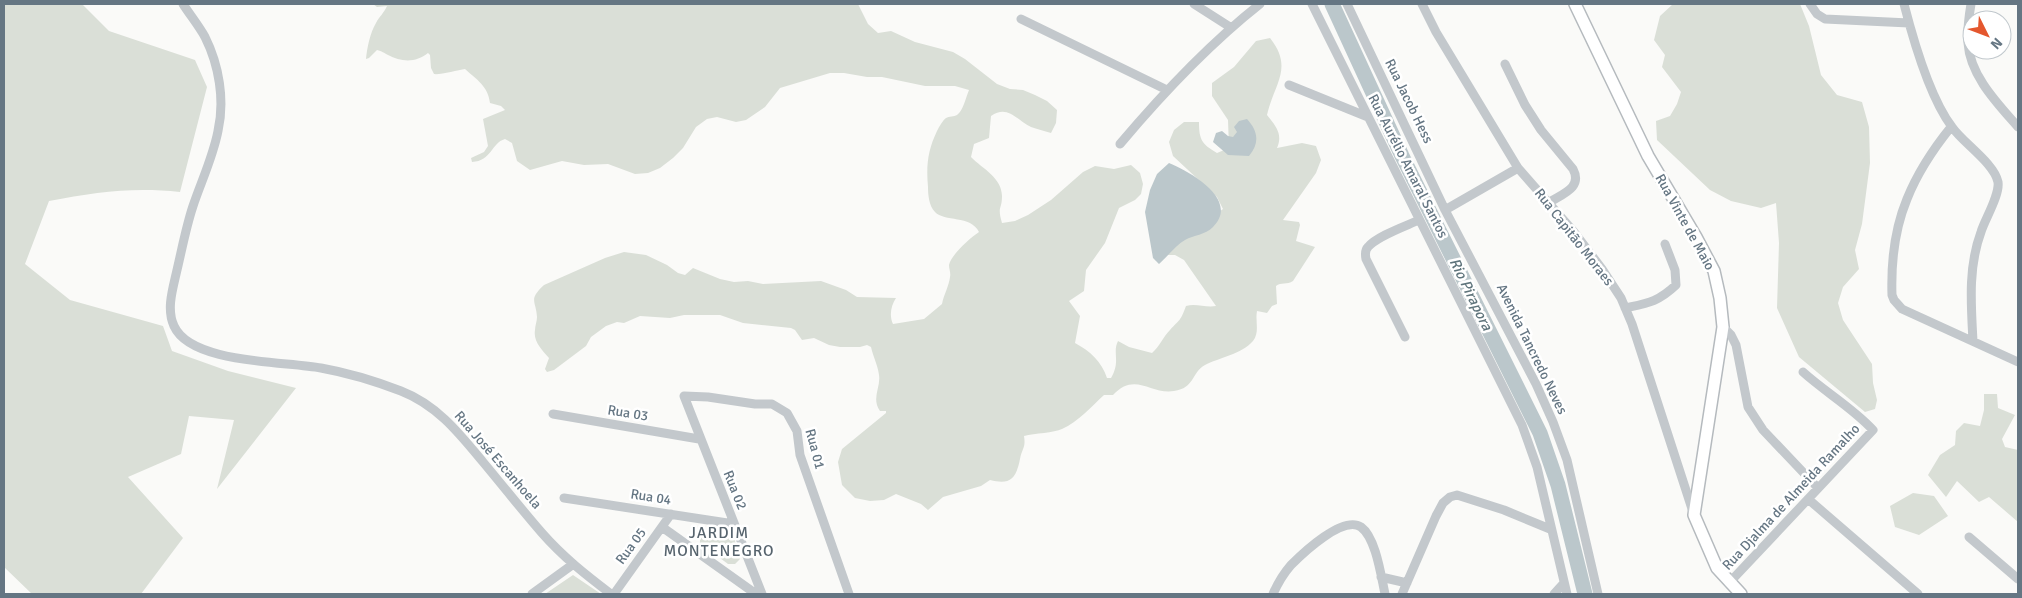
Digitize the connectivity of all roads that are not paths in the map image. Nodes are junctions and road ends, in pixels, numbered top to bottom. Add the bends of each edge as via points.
1 (183, 4) edge
2 (1194, 4) edge
3 (1260, 4) edge
4 (1312, 4) edge
5 (1347, 4) edge
6 (1422, 4) edge
7 (1575, 4) edge
8 (1810, 4) edge
9 (1904, 4) edge
10 (1971, 4) edge
11 (1021, 19) dead end
12 (1909, 23) junction
13 (1230, 27) junction
14 (1505, 64) dead end
15 (1289, 85) dead end
16 (1167, 90) junction
17 (1368, 118) junction
18 (2018, 126) edge
19 (1951, 127) junction
20 (1120, 144) dead end
21 (1518, 168) junction
22 (1548, 203) junction
23 (1446, 210) junction
24 (1419, 220) junction
25 (1665, 244) dead end
26 (1625, 308) junction
27 (1723, 327) junction
28 (1405, 337) dead end
29 (1973, 341) junction
30 (2018, 362) edge
31 (1803, 372) dead end
32 (684, 396) joint
33 (553, 414) dead end
34 (699, 439) junction
35 (1818, 488) junction
36 (564, 498) dead end
37 (1808, 499) junction
38 (671, 514) junction
39 (1694, 515) junction
40 (734, 524) junction
41 (662, 527) junction
42 (1550, 529) junction
43 (1969, 537) dead end
44 (572, 564) junction
45 (1382, 577) junction
46 (2018, 579) edge
47 (1407, 583) junction
48 (1564, 583) junction
49 (1729, 583) junction
50 (532, 594) edge
51 (613, 594) edge
52 (756, 594) edge
53 (762, 594) edge
54 (849, 594) edge
55 (1273, 594) edge
56 (1385, 594) edge
57 (1402, 594) edge
58 (1554, 594) edge
59 (1567, 594) edge
60 (1598, 594) edge
61 (1741, 594) edge
62 (1918, 594) edge

1 - 44 street, Rua José Escanhoela via 205,37 215,62 221,109 218,132 192,209 172,292 170,314 174,328 202,349 237,359 320,367 372,380 428,404 450,422
2 - 13 street
3 - 13 street
4 - 17 street, Rua Aurélio Amaral Santos
5 - 23 street, Rua Jacob Hess
6 - 21 street, Rua Capitão Moraes
7 - 27 main road, Rua Vinte de Maio via 1648,156 1714,271
8 - 12 street via 1817,14 1825,18
9 - 12 street
10 - 18 street via 1968,45 1974,66 1988,92
11 - 16 street
12 - 19 street via 1932,89
13 - 16 street
14 - 22 street via 1531,113 1576,176 1572,188
15 - 17 street
16 - 20 street
17 - 24 street, Rua Aurélio Amaral Santos
19 - 29 street via 1992,171 1998,182 1972,264
19 - 29 street via 1907,199 1896,237 1892,295 1902,309
21 - 22 street, Rua Capitão Moraes
21 - 23 street
22 - 26 street, Rua Capitão Moraes via 1602,269
23 - 60 street, Avenida Tancredo Neves via 1553,422 1567,460
24 - 28 street via 1374,242 1365,253
24 - 42 street, Rua Aurélio Amaral Santos via 1522,425 1537,468
25 - 26 street via 1676,270 1676,285 1657,301
26 - 39 street, Rua Capitão Moraes
27 - 35 street via 1736,344 1748,407 1763,430
27 - 39 main road, Rua Vinte de Maio
29 - 30 street
31 - 35 street, Rua Djalma de Almeida Ramalho via 1873,430
32 - 34 street, Rua 02
32 - 54 street, Rua 01 via 772,404 787,413 797,431 800,454
33 - 34 street, Rua 03
34 - 40 street, Rua 02
35 - 37 street, Rua Djalma de Almeida Ramalho
36 - 38 street, Rua 04
37 - 49 street, Rua Djalma de Almeida Ramalho
37 - 62 street
38 - 40 street, Rua 04
38 - 41 street, Rua 05
39 - 49 main road, Rua Capitão Moraes via 1717,568
40 - 53 street, Rua 02
41 - 51 street, Rua 05
41 - 52 street
42 - 47 street via 1504,510 1457,495 1450,497 1436,516
42 - 48 street, Rua Aurélio Amaral Santos
43 - 46 street
44 - 50 street
44 - 51 street, Rua José Escanhoela
45 - 47 street
45 - 55 street via 1368,534 1360,526 1350,524 1314,545 1290,566
45 - 56 street
47 - 57 street
48 - 58 street
48 - 59 street, Rua Aurélio Amaral Santos
49 - 61 main road, Rua Capitão Moraes

